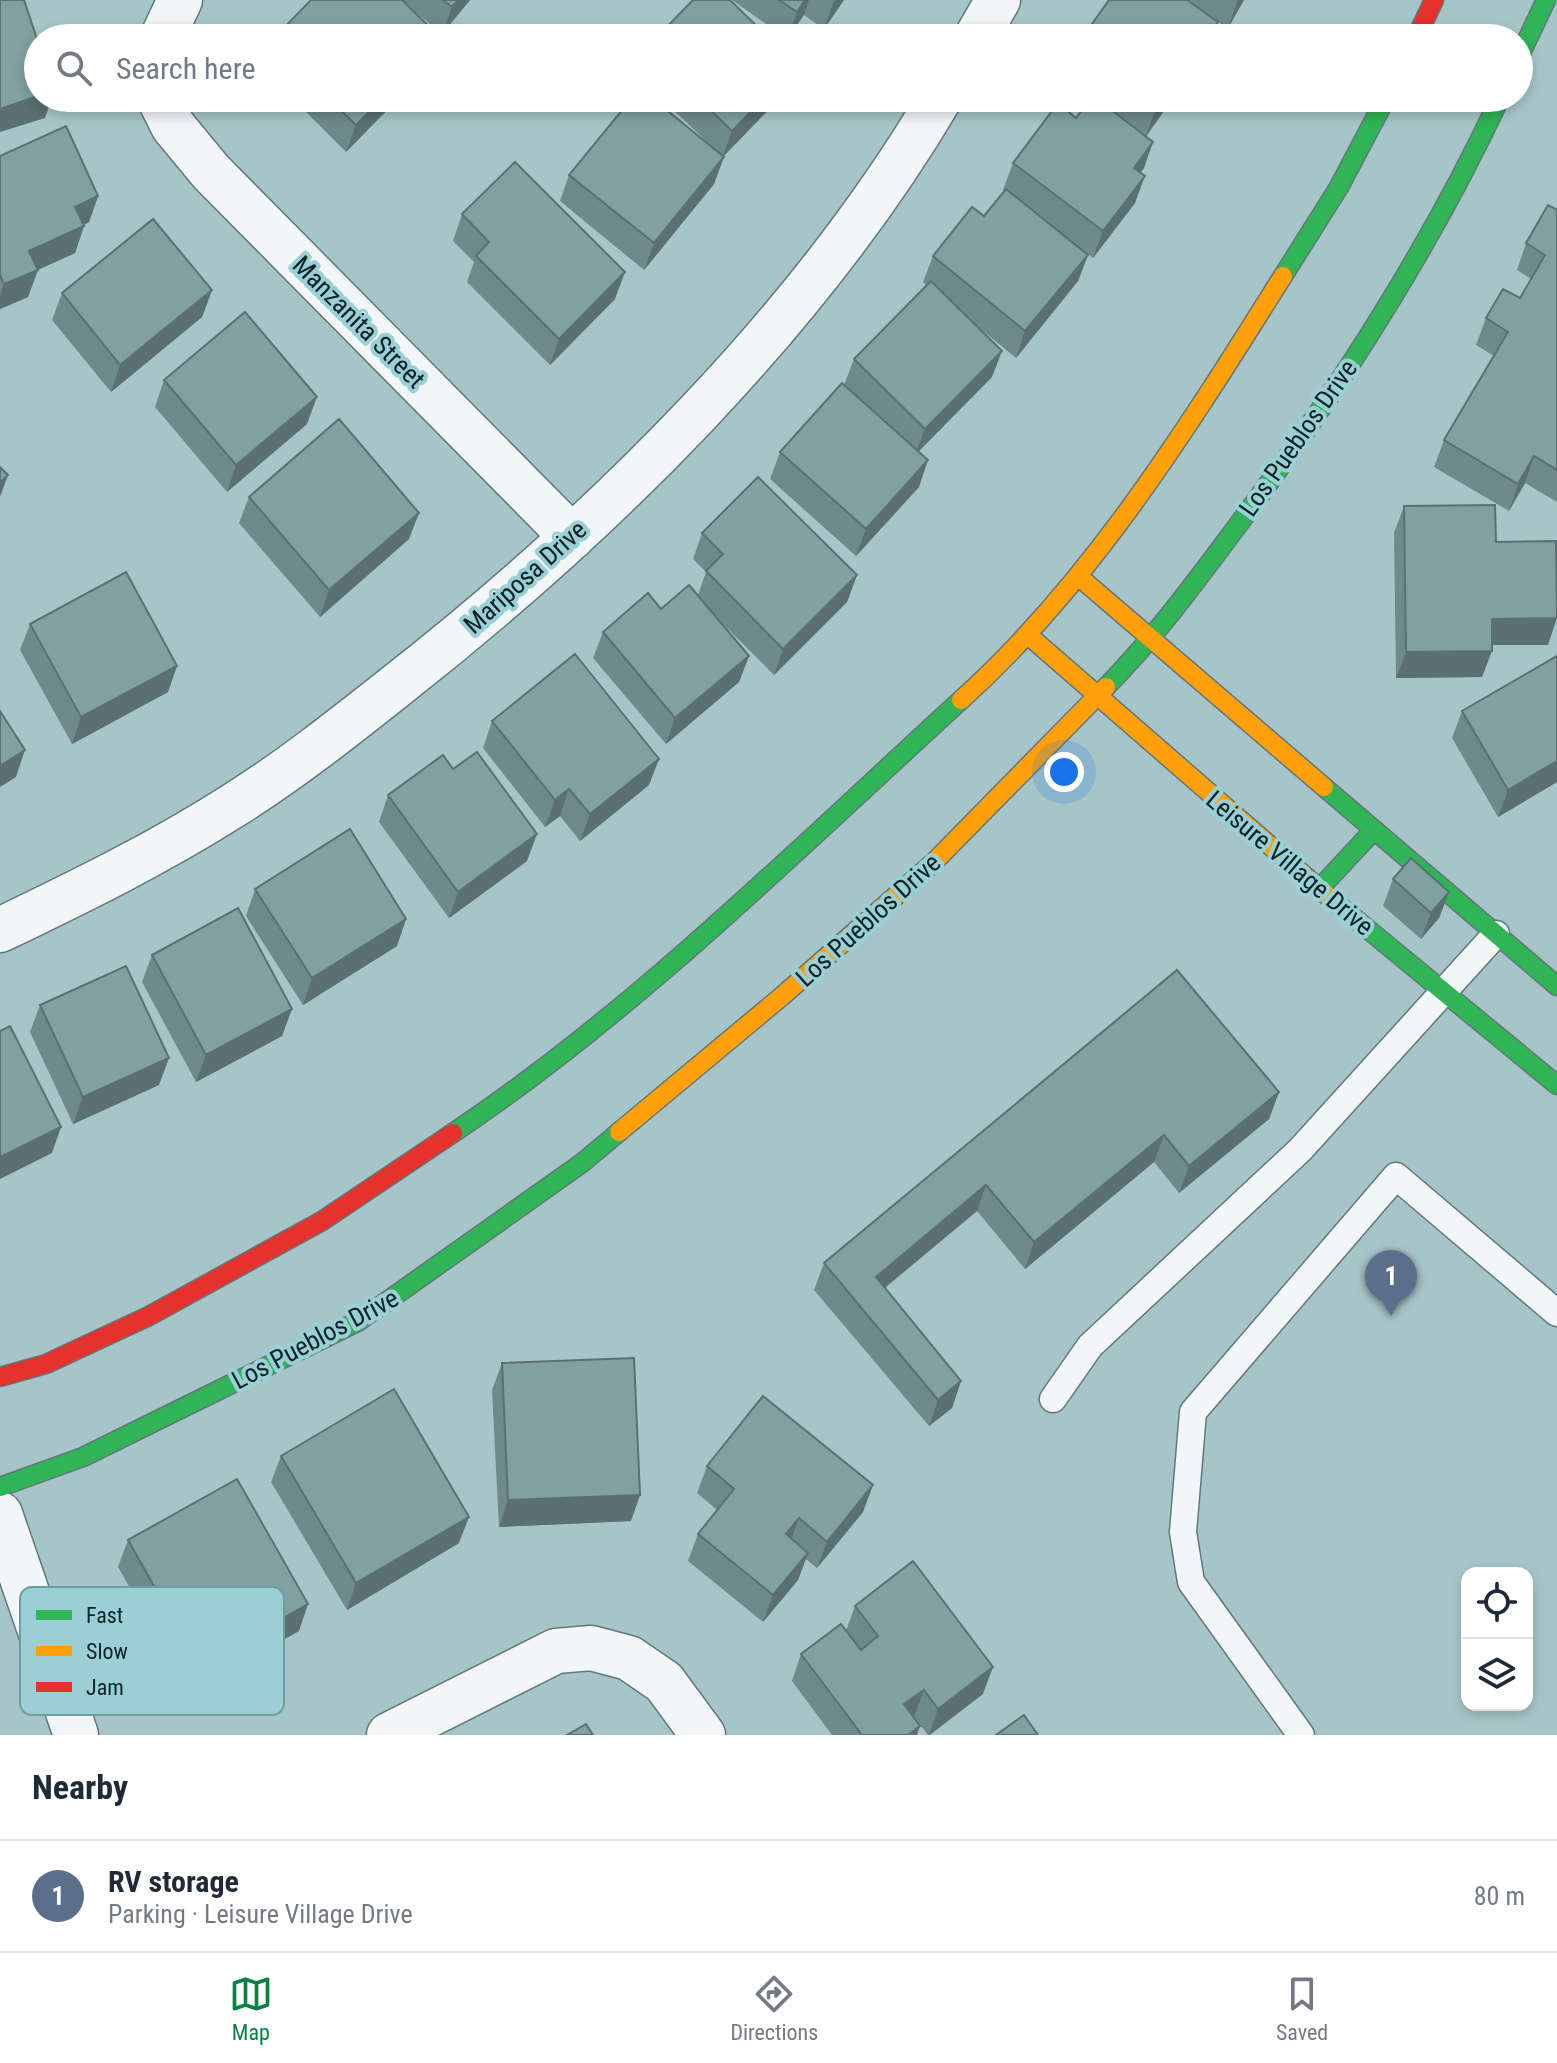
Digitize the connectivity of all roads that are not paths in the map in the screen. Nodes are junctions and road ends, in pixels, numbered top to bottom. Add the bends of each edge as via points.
1 (180, 0) edge
2 (998, 0) edge
3 (1434, 0) edge
4 (1546, 0) edge
5 (169, 24) edge
6 (984, 24) edge
7 (1423, 24) edge
8 (1533, 27) edge
9 (166, 112) edge
10 (932, 112) edge
11 (1379, 112) edge
12 (1493, 112) edge
13 (572, 537) junction
14 (1078, 576) junction
15 (1028, 635) junction
16 (1153, 639) junction
17 (1099, 696) junction
18 (1374, 830) junction
19 (1319, 889) junction
20 (0, 930) edge
21 (1496, 934) junction
22 (1557, 986) edge
23 (1443, 991) junction
24 (1557, 1085) edge
25 (1557, 1313) edge
26 (0, 1377) edge
27 (1053, 1399) dead end
28 (0, 1487) edge
29 (0, 1514) edge
30 (25, 1587) edge
31 (69, 1715) edge
32 (76, 1735) edge
33 (389, 1735) edge
34 (703, 1735) edge
35 (1301, 1735) edge

1 - 5 street
2 - 6 street
3 - 7 street
4 - 8 street
9 - 13 street, Manzanita Street via 211,172
10 - 13 street, Mariposa Drive via 824,268 701,408
11 - 14 street via 1339,187 1211,391
12 - 16 street, Los Pueblos Drive via 1466,171 1395,293 1298,444
13 - 20 street, Mariposa Drive via 486,616 233,806 125,870
14 - 15 street
14 - 16 street
15 - 17 street, Leisure Village Drive
15 - 26 street via 718,921 522,1087 322,1221 149,1316 46,1364
16 - 17 street, Los Pueblos Drive
16 - 18 street
17 - 19 street, Leisure Village Drive
17 - 28 street, Los Pueblos Drive via 933,863 781,997 582,1163 441,1266 359,1321 83,1457
18 - 19 street
18 - 21 street
19 - 23 street, Leisure Village Drive
21 - 22 street
21 - 23 lane
23 - 24 street, Leisure Village Drive
23 - 27 lane via 1300,1150 1090,1346
25 - 35 lane via 1396,1176 1193,1412 1183,1532 1191,1582
29 - 30 street
31 - 32 street
33 - 34 street via 556,1651 591,1648 629,1658 664,1682

